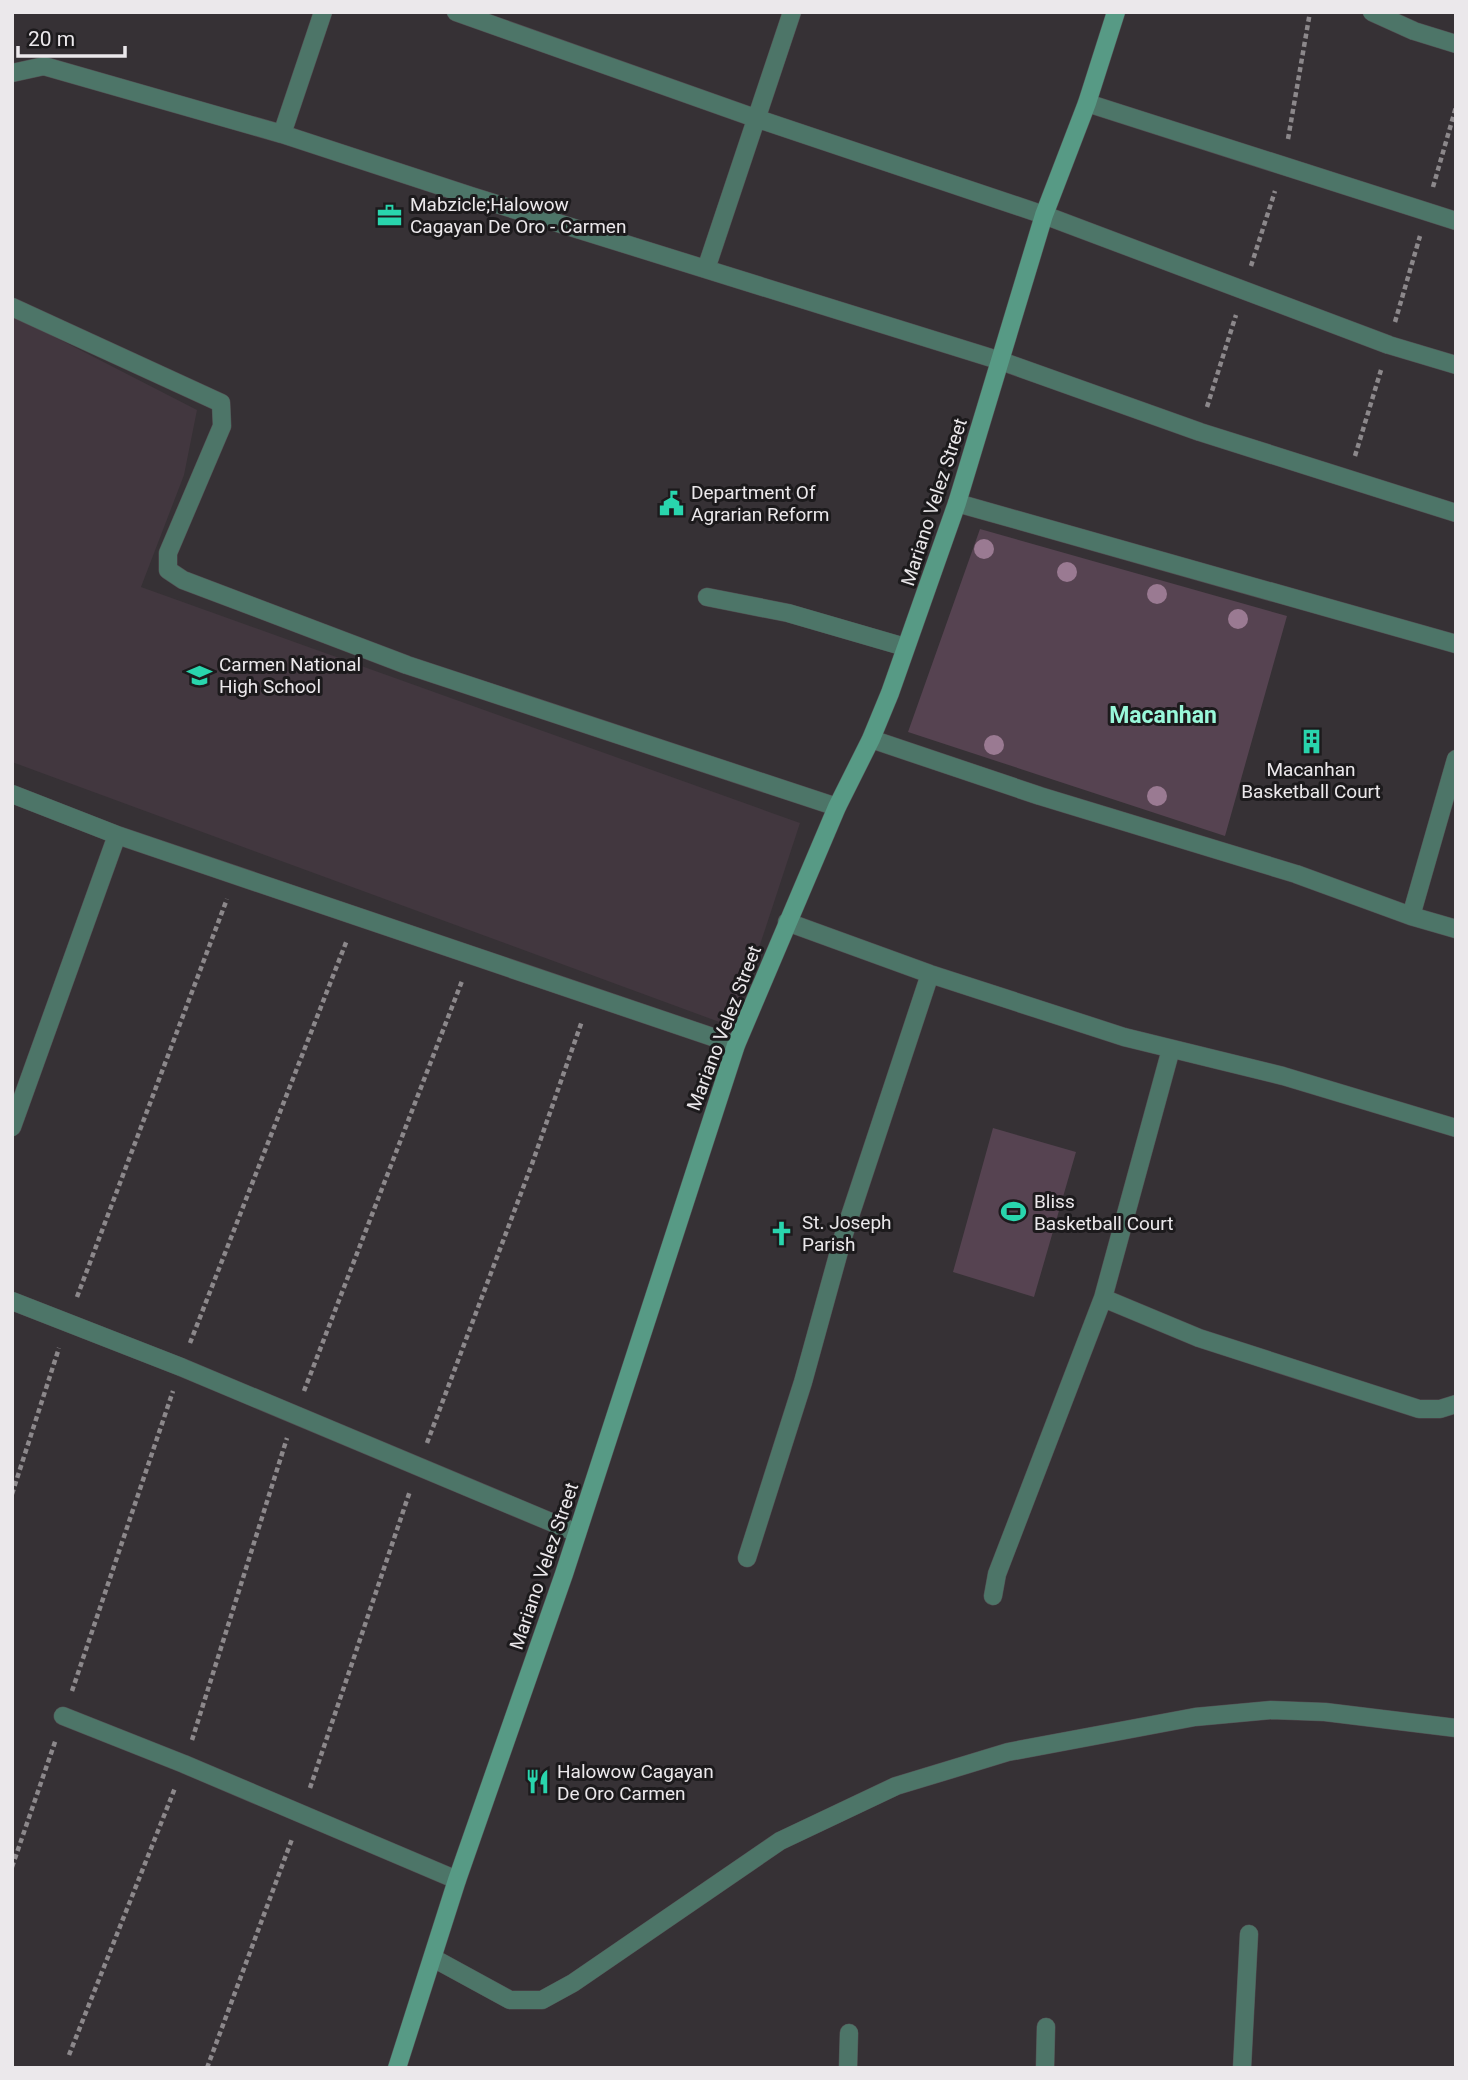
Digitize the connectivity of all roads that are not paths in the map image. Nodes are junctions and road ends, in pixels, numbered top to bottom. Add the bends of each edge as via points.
1 (323, 12) edge
2 (456, 12) edge
3 (792, 12) edge
4 (1116, 12) edge
5 (1372, 12) edge
6 (1420, 12) edge
7 (1414, 30) junction
8 (1456, 44) edge
9 (14, 72) edge
10 (1087, 103) junction
11 (755, 118) junction
12 (282, 134) junction
13 (1044, 215) junction
14 (1456, 221) edge
15 (706, 269) junction
16 (12, 307) edge
17 (1001, 361) junction
18 (1456, 365) edge
19 (957, 503) junction
20 (1456, 513) edge
21 (707, 597) dead end
22 (1456, 644) edge
23 (905, 647) junction
24 (871, 739) junction
25 (1456, 759) edge
26 (12, 794) edge
27 (837, 807) junction
28 (117, 835) junction
29 (1411, 916) junction
30 (787, 922) junction
31 (1456, 929) edge
32 (930, 975) junction
33 (736, 1045) junction
34 (1171, 1049) junction
35 (12, 1127) edge
36 (1456, 1128) edge
37 (1103, 1298) junction
38 (12, 1301) edge
39 (1456, 1404) edge
40 (578, 1533) junction
41 (747, 1558) dead end
42 (993, 1596) dead end
43 (63, 1716) dead end
44 (1456, 1728) edge
45 (457, 1880) junction
46 (1249, 1934) dead end
47 (433, 1958) junction
48 (1046, 2027) dead end
49 (849, 2033) dead end
50 (397, 2068) edge
51 (848, 2068) edge
52 (1045, 2068) edge
53 (1242, 2068) edge

1 - 12 street
2 - 11 street
3 - 11 street
4 - 10 street, Mariano Velez Street
5 - 7 street
6 - 7 street
7 - 8 street
9 - 12 street via 44,66
10 - 13 street, Mariano Velez Street
10 - 14 street
11 - 13 street
11 - 15 street
12 - 15 street
13 - 17 street, Mariano Velez Street
13 - 18 street via 1389,345
15 - 17 street
16 - 27 street via 220,403 222,426 168,553 168,570 183,580 407,665
17 - 19 street, Mariano Velez Street
17 - 20 street via 1200,432
19 - 22 street
19 - 23 street, Mariano Velez Street
21 - 23 street via 788,613
23 - 24 street, Mariano Velez Street
24 - 27 street, Mariano Velez Street
24 - 29 street via 1296,874
25 - 29 street
26 - 28 street
27 - 30 street, Mariano Velez Street
28 - 33 street
28 - 35 street
29 - 31 street
30 - 32 street
30 - 33 street, Mariano Velez Street
32 - 34 street
32 - 41 street via 843,1237
33 - 40 street, Mariano Velez Street
34 - 36 street via 1283,1076
34 - 37 street
37 - 39 street via 1199,1338 1419,1409
37 - 42 street via 997,1574
38 - 40 street
40 - 45 street, Mariano Velez Street
43 - 45 street
44 - 47 street via 1271,1710 1195,1717 1008,1752 896,1786 780,1841 542,2000 510,2000
45 - 47 street, Mariano Velez Street
46 - 53 street
47 - 50 street, Mariano Velez Street
48 - 52 street
49 - 51 street

